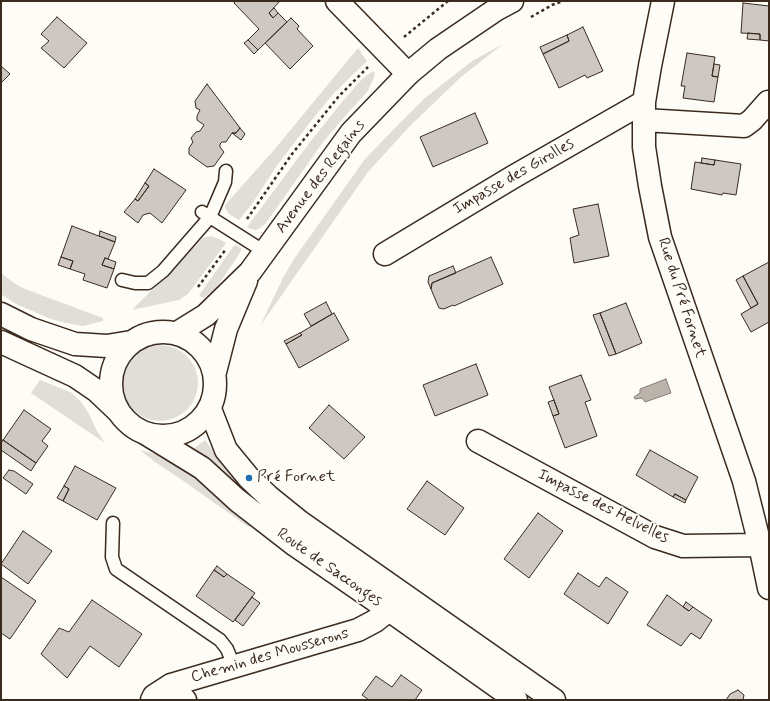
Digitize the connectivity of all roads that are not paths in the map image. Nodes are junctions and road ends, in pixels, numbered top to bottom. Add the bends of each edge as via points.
1 (337, 1) edge
2 (512, 1) edge
3 (663, 1) edge
4 (408, 74) junction
5 (768, 102) dead end
6 (644, 111) junction
7 (226, 171) dead end
8 (206, 215) junction
9 (265, 252) junction
10 (385, 254) dead end
11 (250, 272) junction
12 (122, 280) dead end
13 (1, 314) edge
14 (177, 333) junction
15 (1, 342) edge
16 (131, 342) junction
17 (215, 372) junction
18 (210, 409) junction
19 (118, 411) junction
20 (145, 433) junction
21 (478, 441) dead end
22 (113, 524) dead end
23 (760, 545) junction
24 (769, 588) edge
25 (389, 610) junction
26 (234, 666) junction
27 (178, 693) edge
28 (152, 700) edge
29 (516, 700) edge
30 (554, 700) edge

1 - 4 street
2 - 4 street, Avenue des Regains via 438,49
3 - 6 street, Rue du Pré Fornet
4 - 9 street, Avenue des Regains via 351,133
5 - 6 street via 744,126
6 - 10 street, Impasse des Girolles via 520,173
6 - 23 street, Rue du Pré Fornet via 644,147 660,237 744,481
7 - 8 lane via 225,182
8 - 9 lane
8 - 12 lane via 163,271 148,283
9 - 11 street, Avenue des Regains
11 - 14 street, Avenue des Regains via 206,315
11 - 17 street, Avenue des Regains via 226,328
13 - 16 street via 31,329 74,344 106,346
14 - 16 street via 153,332
14 - 17 street via 194,341 208,354
15 - 19 street via 75,376 97,391
16 - 19 street via 118,356 112,374 112,393
17 - 18 street via 216,391
18 - 20 street via 198,424 182,433 163,436
18 - 30 street, Route de Sacconges via 226,450 269,497 300,522
19 - 20 street via 130,424
20 - 25 street, Route de Sacconges via 202,468 237,500 295,545
21 - 23 street, Impasse des Helvelles via 654,537 682,546
22 - 26 lane via 112,557 116,569 220,640
23 - 24 street, Rue du Pré Fornet
25 - 26 street, Chemin des Mousserons via 358,630
25 - 29 street, Route de Sacconges
26 - 27 street, Chemin des Mousserons
27 - 28 street, Chemin des Mousserons via 154,696

